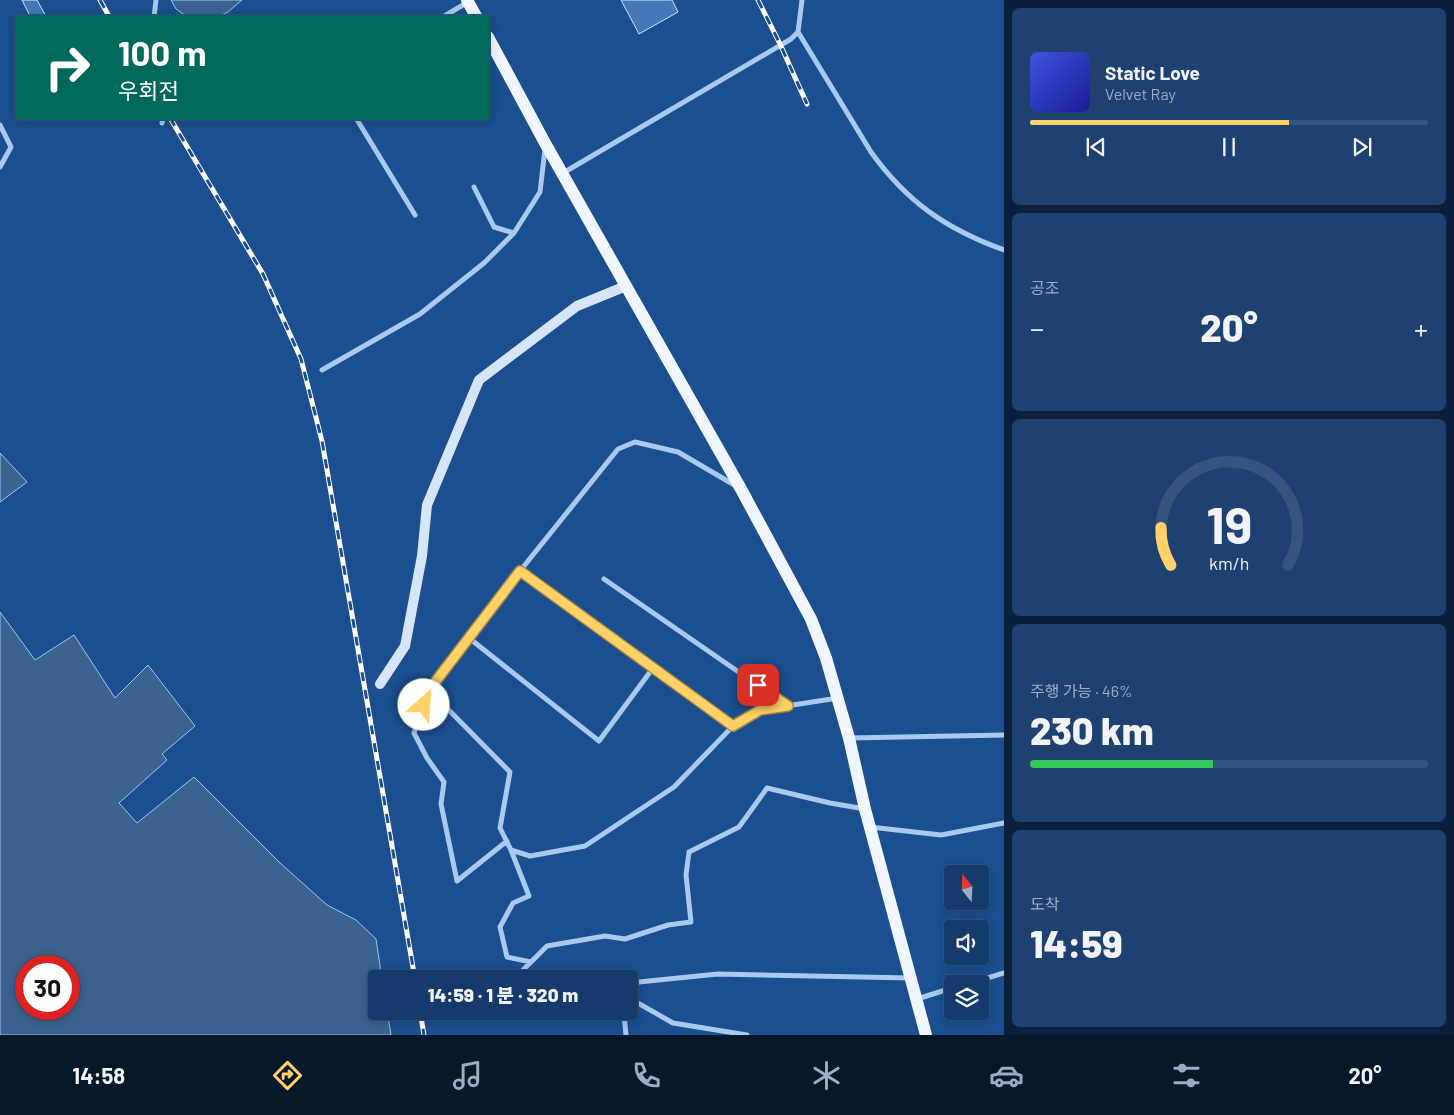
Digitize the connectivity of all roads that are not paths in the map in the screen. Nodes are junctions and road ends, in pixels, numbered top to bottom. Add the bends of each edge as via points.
1 (156, 0) edge
2 (802, 0) edge
3 (468, 1) edge
4 (154, 15) edge
5 (446, 15) edge
6 (475, 15) edge
7 (798, 32) junction
8 (490, 41) edge
9 (357, 120) edge
10 (0, 125) edge
11 (545, 143) junction
12 (0, 167) edge
13 (562, 174) junction
14 (474, 188) dead end
15 (415, 215) dead end
16 (514, 234) junction
17 (1004, 250) edge
18 (626, 286) junction
19 (322, 370) dead end
20 (741, 489) junction
21 (520, 571) junction
22 (604, 579) dead end
23 (470, 638) junction
24 (653, 668) junction
25 (380, 684) dead end
26 (429, 690) junction
27 (838, 698) junction
28 (788, 706) junction
29 (733, 726) junction
30 (1004, 734) edge
31 (849, 738) junction
32 (865, 809) junction
33 (1004, 823) edge
34 (870, 827) junction
35 (506, 841) junction
36 (511, 850) junction
37 (531, 962) junction
38 (523, 970) edge
39 (1004, 973) edge
40 (911, 978) junction
41 (989, 978) edge
42 (638, 982) edge
43 (944, 990) edge
44 (916, 999) junction
45 (638, 1004) edge
46 (624, 1020) edge
47 (626, 1035) edge
48 (747, 1035) edge
49 (926, 1035) edge

1 - 4 street
2 - 7 street
3 - 5 street
3 - 6 main road
7 - 13 street
7 - 17 street via 884,170 941,222
8 - 11 main road
9 - 15 street
10 - 12 street via 11,147
11 - 13 main road
11 - 16 street via 540,192
13 - 18 main road
14 - 16 street via 494,226
16 - 19 street via 484,263 420,314
18 - 20 main road
18 - 25 street via 576,306 479,380 428,505 405,646
20 - 21 street via 678,452 635,442 618,450
20 - 27 main road via 811,619
21 - 23 street
21 - 24 street
22 - 28 street
23 - 24 street via 599,741
23 - 26 street
24 - 29 street
26 - 35 street via 510,772 500,828
26 - 35 street via 414,733 444,782 441,804 457,881
27 - 28 street
27 - 31 main road
28 - 29 street via 760,710
29 - 36 street via 674,787 585,846 530,856
30 - 31 street
31 - 32 main road
32 - 34 main road
32 - 37 street via 767,788 739,827 689,852 686,875 691,922 668,925 625,938 605,936 547,946
33 - 34 street via 941,835
34 - 40 main road
35 - 36 street
36 - 37 street via 529,896 513,903 500,927 507,957
37 - 38 street
39 - 41 street
40 - 42 street via 718,974
40 - 44 main road
43 - 44 street
44 - 49 main road
45 - 48 street via 673,1023
46 - 47 street

